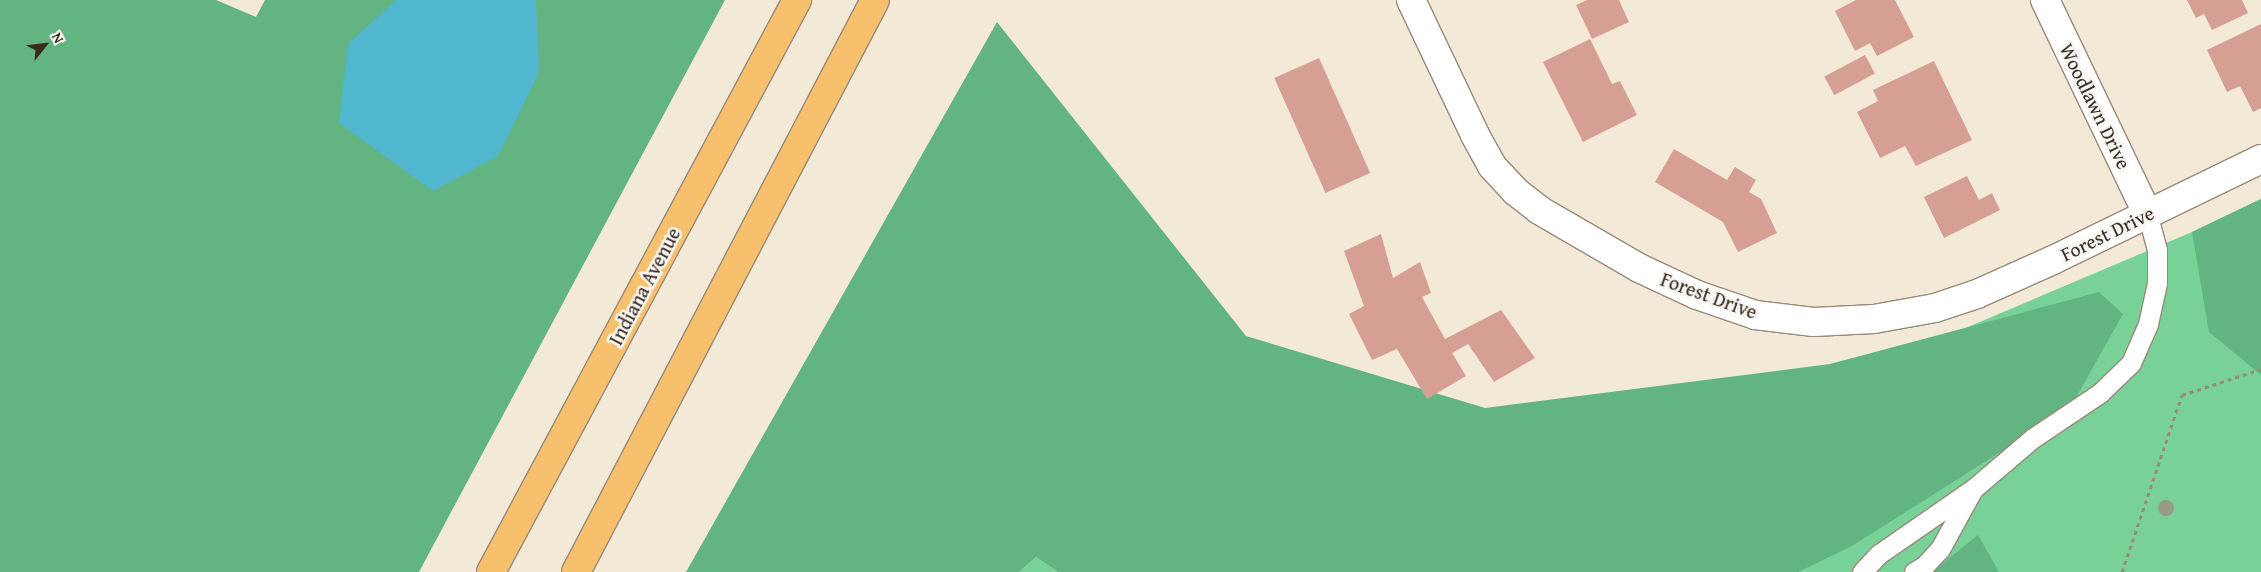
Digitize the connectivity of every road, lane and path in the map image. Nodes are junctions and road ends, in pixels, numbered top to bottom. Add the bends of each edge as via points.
1 (796, 0) edge
2 (875, 0) edge
3 (1411, 0) edge
4 (2045, 0) edge
5 (2261, 159) edge
6 (2147, 213) junction
7 (2261, 369) edge
8 (1974, 489) junction
9 (491, 572) edge
10 (576, 572) edge
11 (1862, 572) edge
12 (1914, 572) edge
13 (2122, 572) edge

1 - 9 main road, Indiana Avenue
2 - 10 main road
3 - 6 street, Forest Drive via 1475,135 1492,166 1515,191 1539,210 1639,268 1697,295 1755,315 1814,322 1874,320 1935,308 2036,267
4 - 6 street, Woodlawn Drive
5 - 6 street, Forest Drive
6 - 8 lane via 2157,250 2157,283 2148,324 2131,363 2100,393 2033,438
7 - 13 path via 2182,395
8 - 11 lane via 1880,554
8 - 12 lane via 1940,549

